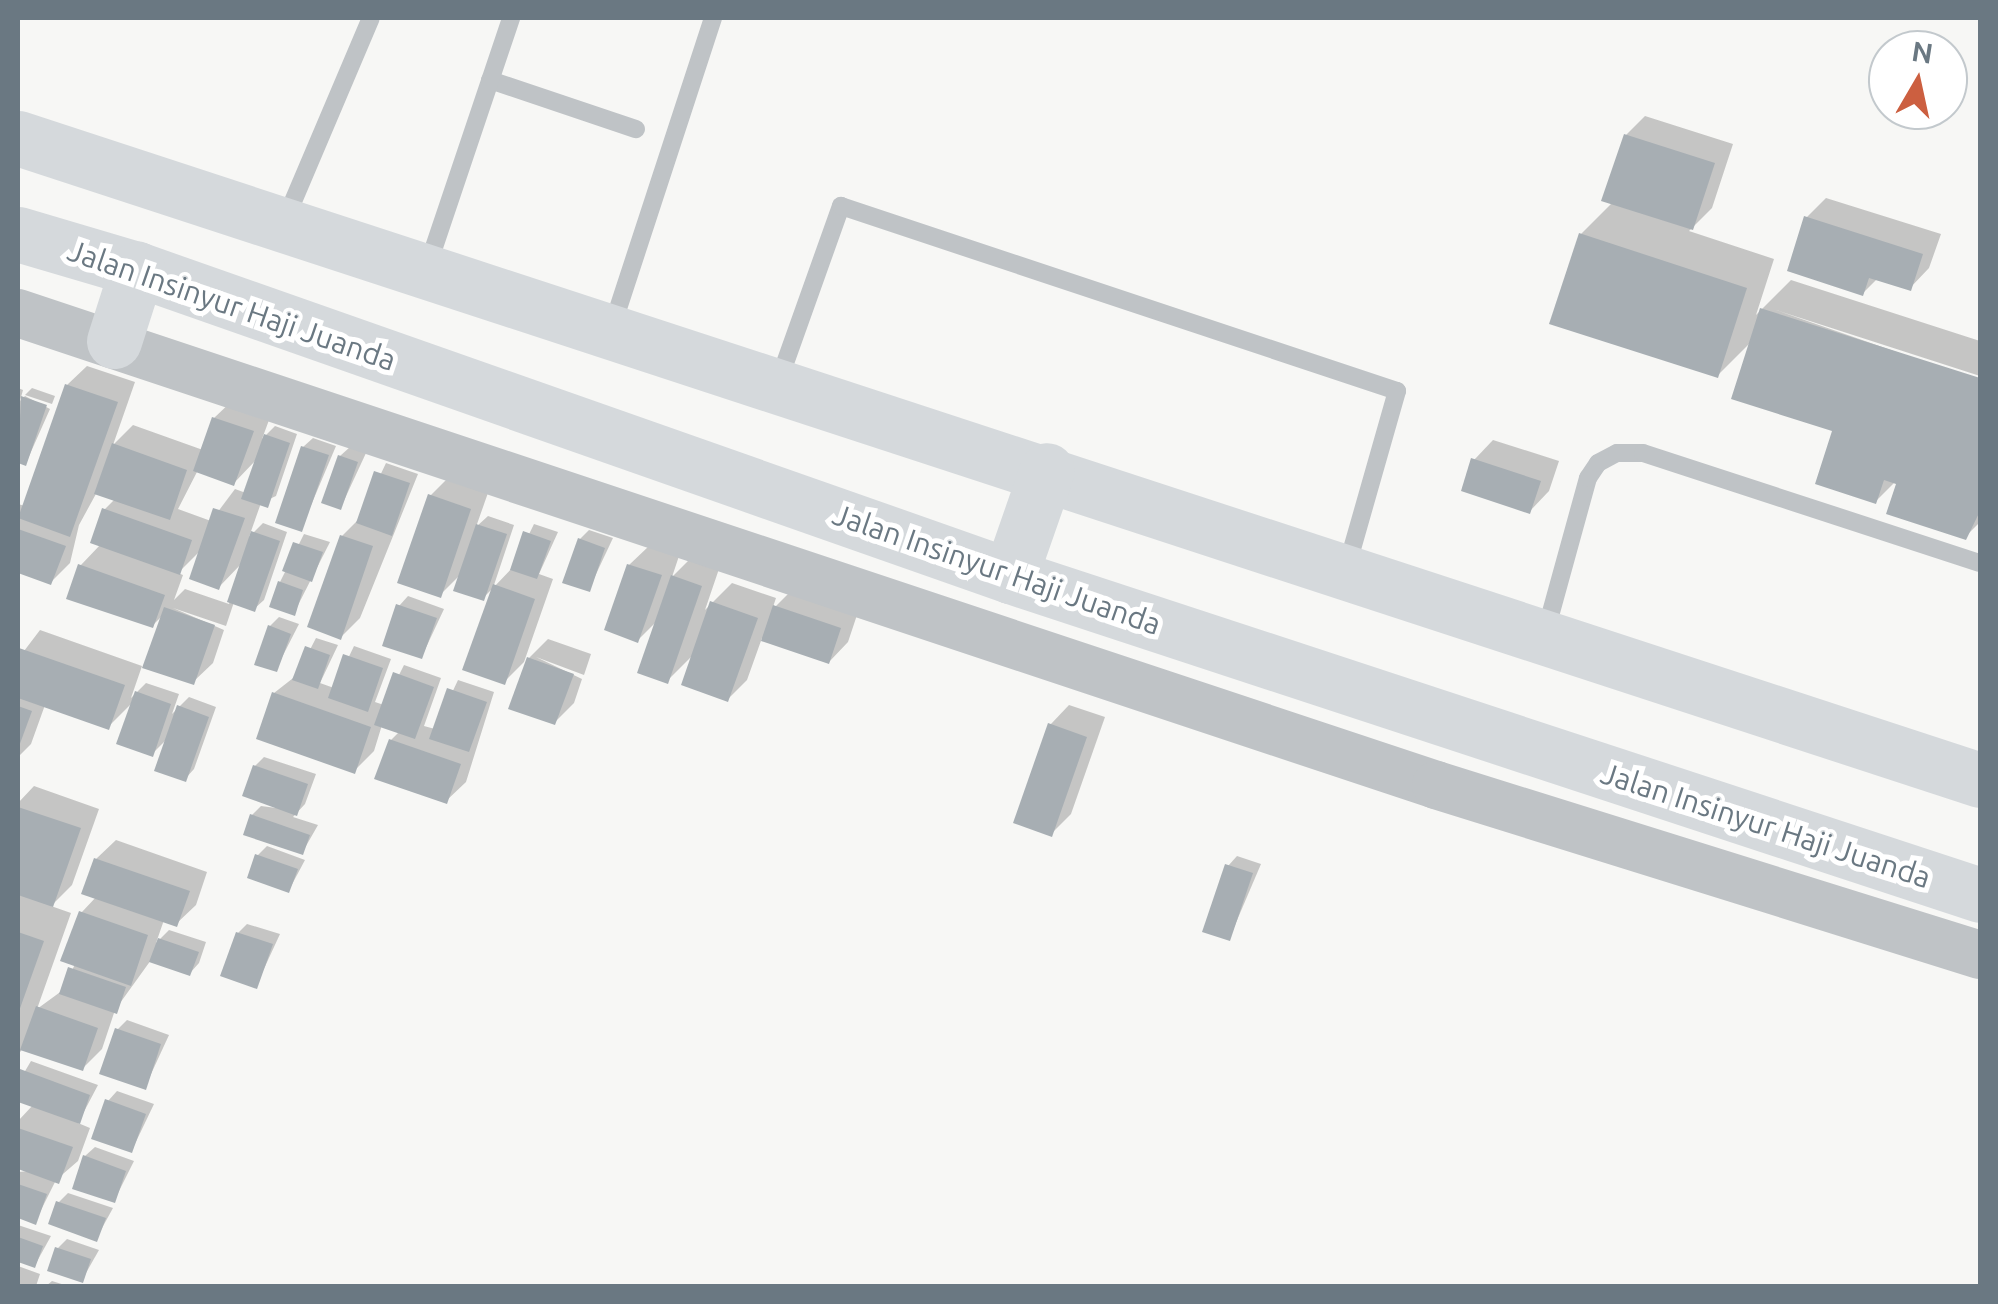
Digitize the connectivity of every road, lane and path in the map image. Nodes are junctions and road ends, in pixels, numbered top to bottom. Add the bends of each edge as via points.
1 (371, 18) edge
2 (511, 18) edge
3 (713, 18) edge
4 (490, 80) junction
5 (636, 129) dead end
6 (18, 138) edge
7 (284, 223) junction
8 (18, 234) edge
9 (137, 269) junction
10 (425, 273) junction
11 (18, 313) edge
12 (610, 332) junction
13 (114, 341) junction
14 (777, 386) junction
15 (1047, 470) junction
16 (1980, 563) edge
17 (1346, 569) junction
18 (1010, 576) junction
19 (1544, 634) junction
20 (1972, 770) edge
21 (1980, 895) edge
22 (1980, 955) edge

1 - 7 lane
2 - 4 lane
3 - 12 lane
4 - 5 lane
4 - 10 lane
6 - 7 highway
7 - 10 highway
8 - 9 highway, Jalan Insinyur Haji Juanda
9 - 13 highway
9 - 18 highway, Jalan Insinyur Haji Juanda
10 - 12 highway
11 - 13 street, Jalan Insinyur Haji Juanda
12 - 14 highway
13 - 22 street, Jalan Insinyur Haji Juanda via 1436,785
14 - 15 highway
14 - 17 lane via 841,206 1397,391
15 - 17 highway
15 - 18 highway
16 - 19 lane via 1643,453 1617,453 1588,478
17 - 19 highway
18 - 21 highway, Jalan Insinyur Haji Juanda
19 - 20 highway

